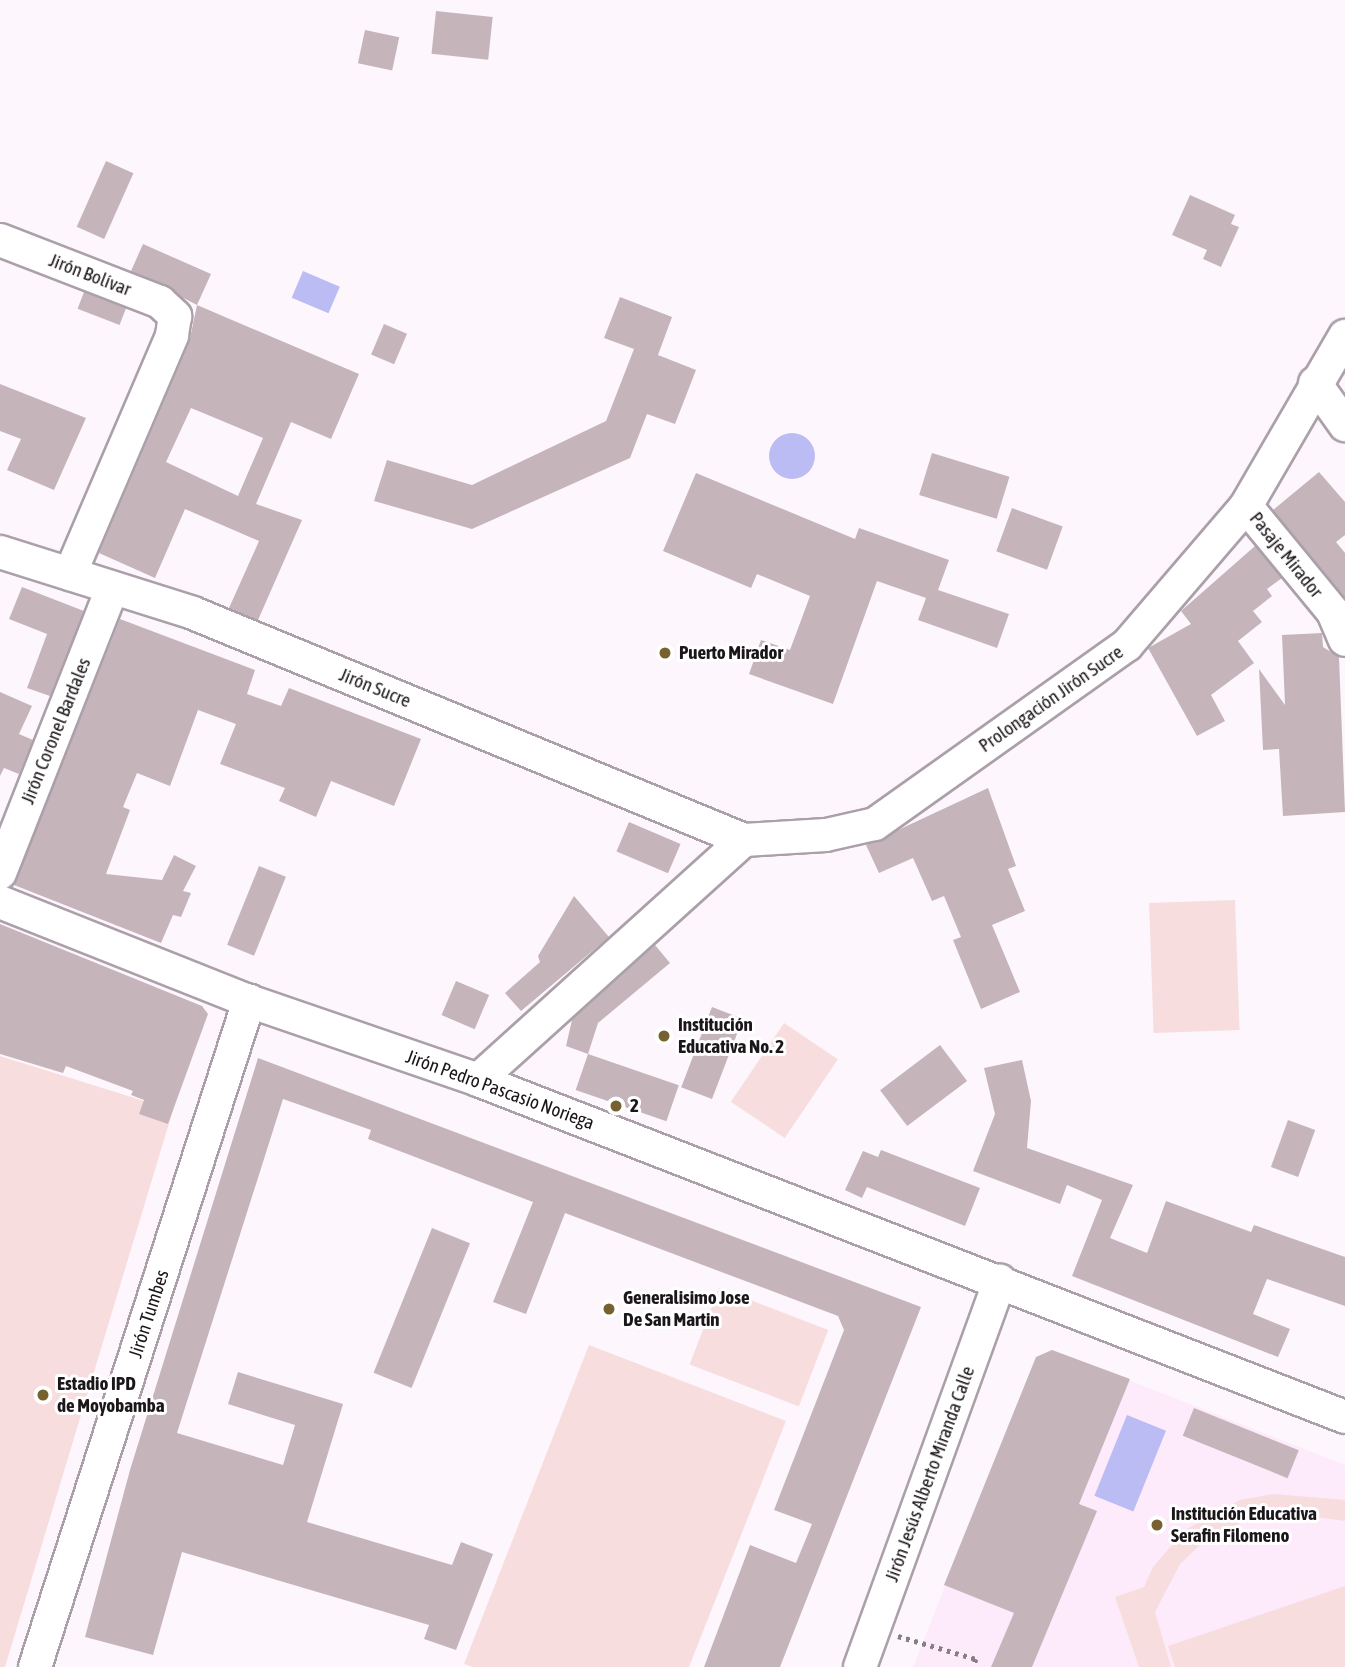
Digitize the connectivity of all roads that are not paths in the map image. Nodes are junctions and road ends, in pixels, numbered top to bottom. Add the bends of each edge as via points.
1 (0, 240) edge
2 (1345, 336) edge
3 (1315, 383) junction
4 (1345, 425) edge
5 (1246, 506) junction
6 (0, 552) edge
7 (70, 575) junction
8 (112, 589) junction
9 (1345, 640) edge
10 (744, 840) junction
11 (0, 873) edge
12 (0, 902) edge
13 (249, 1001) junction
14 (478, 1080) junction
15 (1000, 1280) junction
16 (1345, 1417) edge
17 (35, 1667) edge
18 (860, 1667) edge

1 - 7 street, Jirón Bolívar via 160,302 175,316 172,336
2 - 3 street, Prolongación Jirón Sucre
3 - 4 street
3 - 5 street, Prolongación Jirón Sucre
5 - 9 street, Pasaje Mirador via 1333,612
5 - 10 street, Prolongación Jirón Sucre via 1127,645 875,824 826,835
6 - 7 street, Jirón Sucre
7 - 8 street, Jirón Sucre
8 - 10 street, Jirón Sucre via 193,613
8 - 11 street, Jirón Coronel Bardales
10 - 14 street
12 - 13 street, Jirón Pedro Pascasio Noriega
13 - 14 street, Jirón Pedro Pascasio Noriega
13 - 17 street, Jirón Tumbes
14 - 15 street, Jirón Pedro Pascasio Noriega
15 - 16 street, Jirón Pedro Pascasio Noriega
15 - 18 street, Jirón Jesús Alberto Miranda Calle

